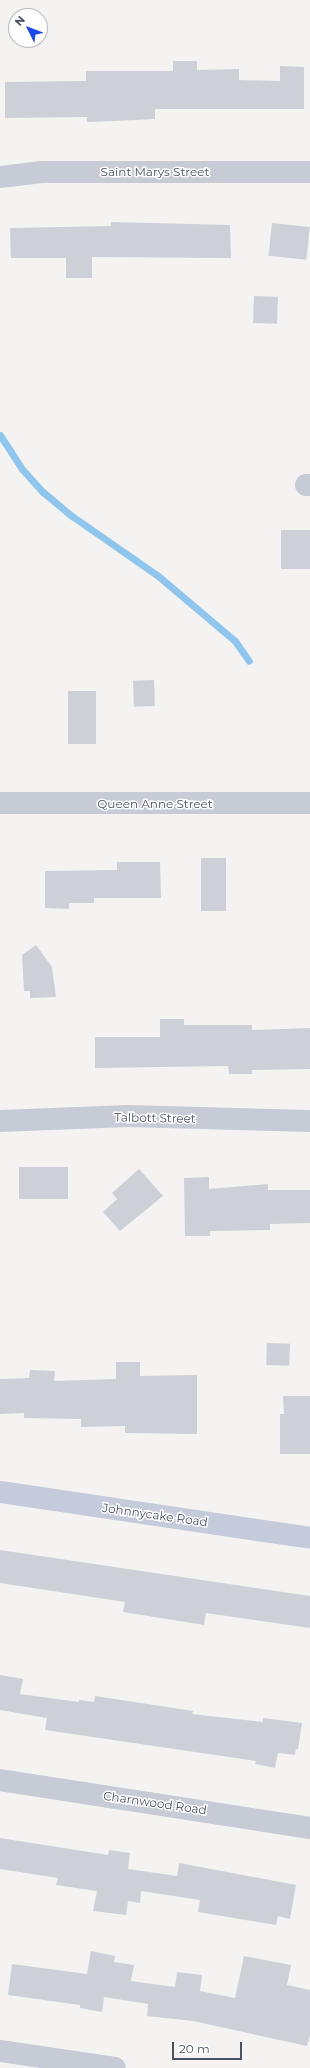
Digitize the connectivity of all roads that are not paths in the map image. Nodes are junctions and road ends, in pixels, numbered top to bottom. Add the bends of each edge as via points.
1 (310, 172) edge
2 (0, 177) edge
3 (0, 803) edge
4 (310, 804) edge
5 (0, 1121) edge
6 (310, 1122) edge
7 (0, 1492) edge
8 (310, 1538) edge
9 (0, 1780) edge
10 (310, 1828) edge
11 (0, 2051) edge
12 (115, 2068) edge

1 - 2 street, Saint Marys Street via 42,172
3 - 4 street, Queen Anne Street
5 - 6 street, Talbott Street via 128,1116
7 - 8 main road, Johnnycake Road
9 - 10 street, Charnwood Road
11 - 12 street

